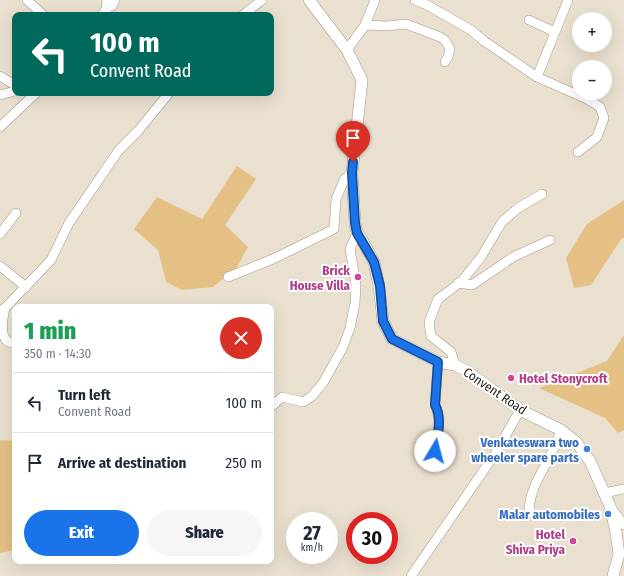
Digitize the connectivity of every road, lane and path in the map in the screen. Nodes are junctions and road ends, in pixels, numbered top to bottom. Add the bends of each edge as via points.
1 (27, 0) edge
2 (115, 0) edge
3 (262, 0) edge
4 (309, 0) edge
5 (375, 0) edge
6 (415, 0) edge
7 (568, 0) edge
8 (105, 8) edge
9 (40, 12) edge
10 (247, 12) edge
11 (529, 20) dead end
12 (365, 25) junction
13 (555, 32) junction
14 (347, 50) junction
15 (446, 62) dead end
16 (0, 76) edge
17 (537, 77) junction
18 (12, 83) edge
19 (12, 91) edge
20 (0, 95) edge
21 (30, 96) edge
22 (167, 96) edge
23 (0, 127) edge
24 (578, 152) dead end
25 (352, 173) junction
26 (542, 194) dead end
27 (16, 213) dead end
28 (357, 233) junction
29 (0, 234) edge
30 (550, 240) dead end
31 (0, 266) edge
32 (228, 277) dead end
33 (458, 284) junction
34 (26, 287) junction
35 (3, 310) edge
36 (12, 343) edge
37 (438, 362) junction
38 (455, 365) junction
39 (274, 404) edge
40 (520, 410) junction
41 (561, 430) junction
42 (429, 462) dead end
43 (624, 489) edge
44 (604, 493) junction
45 (610, 506) junction
46 (531, 513) dead end
47 (624, 525) edge
48 (411, 576) edge
49 (613, 576) edge

1 - 9 street
2 - 8 street via 112,6
3 - 10 street
4 - 14 main road, Convent Road
5 - 12 street
6 - 17 street via 427,4 471,30
7 - 13 street
11 - 13 street
12 - 14 street
12 - 15 street via 406,24 440,37 450,49
13 - 17 street
14 - 25 main road, Convent Road via 362,80
16 - 18 street
17 - 24 street via 600,107 604,118 597,138
19 - 20 street
21 - 23 street
22 - 34 street via 119,150 69,223 51,260
25 - 28 main road, Convent Road
25 - 32 street via 344,180 336,199 334,229
26 - 33 street via 518,208 502,222 481,257
27 - 29 street
28 - 37 main road, Convent Road via 374,262 380,286 383,321 392,339
28 - 39 street via 350,249 356,284 355,303 343,347 312,396 303,402 282,397
30 - 33 street via 513,257 472,285
31 - 34 street
33 - 38 street via 438,299 428,322 431,336 451,352
34 - 35 street
35 - 36 street via 2,333 5,340
37 - 38 main road, Convent Road
37 - 42 street via 435,405 439,422 435,451
38 - 40 main road, Convent Road
40 - 41 main road, Convent Road
40 - 48 street via 495,454
41 - 44 main road, Convent Road via 576,442 590,460
41 - 46 street via 535,485 528,507
43 - 44 street
44 - 45 main road, Convent Road
45 - 47 street
45 - 49 main road, Convent Road via 619,554

